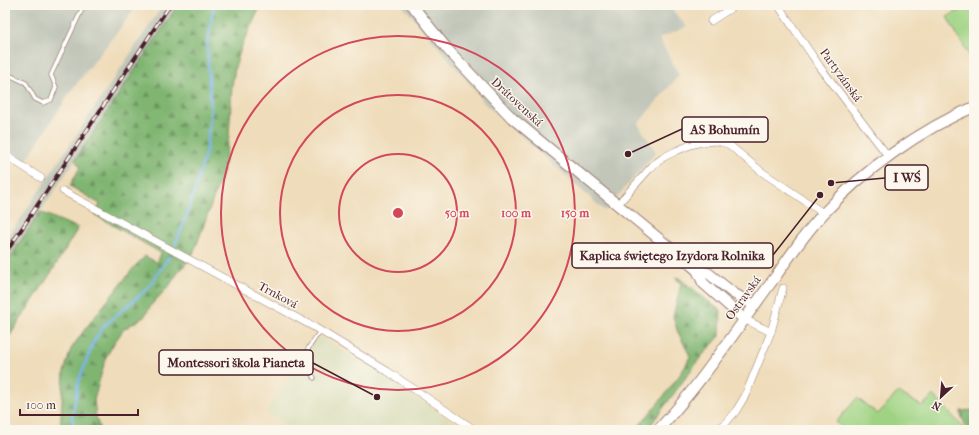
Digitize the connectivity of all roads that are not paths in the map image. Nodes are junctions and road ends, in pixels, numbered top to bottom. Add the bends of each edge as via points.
1 (84, 5) edge
2 (412, 5) edge
3 (736, 5) edge
4 (778, 5) edge
5 (711, 21) dead end
6 (5, 73) edge
7 (974, 107) edge
8 (5, 155) edge
9 (888, 156) junction
10 (41, 178) dead end
11 (63, 191) dead end
12 (618, 204) junction
13 (823, 213) junction
14 (696, 270) junction
15 (783, 288) dead end
16 (754, 305) junction
17 (744, 319) junction
18 (321, 331) junction
19 (771, 332) junction
20 (314, 378) dead end
21 (727, 427) edge
22 (475, 430) edge
23 (658, 430) edge
24 (714, 430) edge

1 - 6 lane via 51,75 56,87 51,100 43,103 35,99 26,83
2 - 12 street, Drátovenská via 448,50 512,118
3 - 5 street
4 - 9 street, Partyzánská via 820,67
7 - 9 street, Ostravská
8 - 10 street
9 - 13 street, Ostravská
11 - 18 street, Trnková
12 - 13 street via 653,165 664,157 688,146 716,141 728,144 762,172
12 - 14 street, Drátovenská
13 - 16 street, Ostravská
14 - 16 street, Drátovenská via 708,273
14 - 17 street, Drátovenská via 703,283
15 - 19 street
16 - 17 street, Ostravská
17 - 19 street
17 - 23 street, Ostravská
18 - 20 lane via 306,353 305,359
18 - 22 street, Trnková
19 - 21 street via 745,396
21 - 24 street

